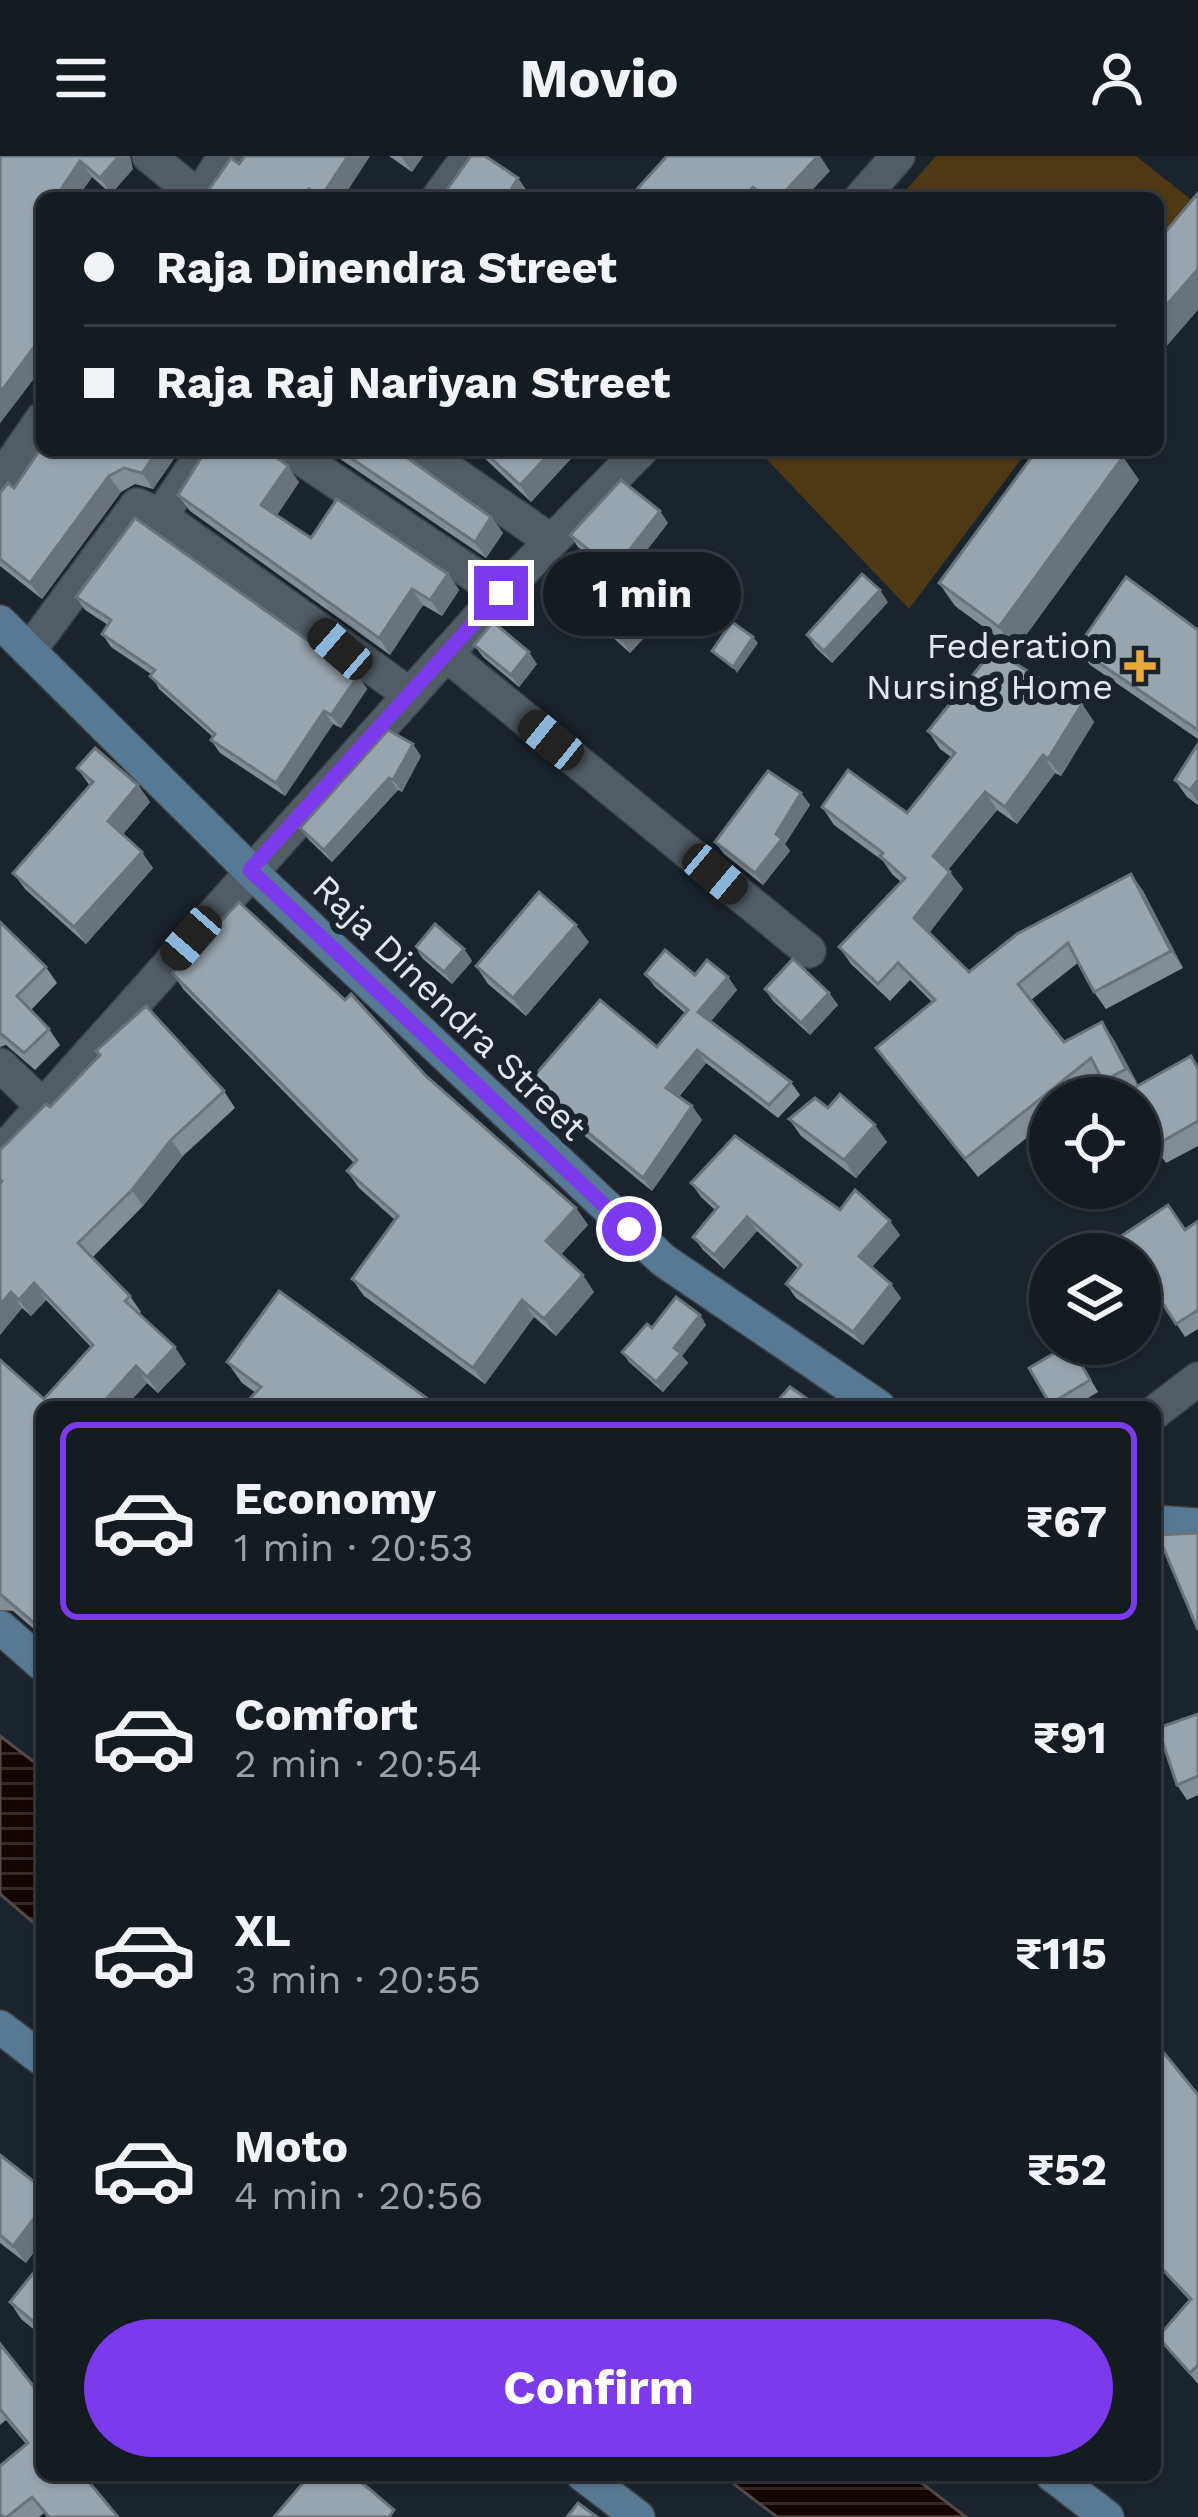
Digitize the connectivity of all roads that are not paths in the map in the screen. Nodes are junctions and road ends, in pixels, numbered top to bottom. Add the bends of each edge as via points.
1 (149, 156) edge
2 (225, 156) edge
3 (470, 156) edge
4 (898, 156) edge
5 (191, 192) edge
6 (202, 192) edge
7 (443, 192) edge
8 (866, 192) edge
9 (36, 428) edge
10 (201, 456) edge
11 (298, 456) edge
12 (429, 456) edge
13 (635, 456) edge
14 (0, 480) edge
15 (161, 516) junction
16 (551, 541) junction
17 (501, 593) junction
18 (0, 622) edge
19 (29, 651) junction
20 (447, 655) junction
21 (409, 694) junction
22 (250, 870) junction
23 (808, 951) dead end
24 (0, 1065) edge
25 (43, 1106) junction
26 (0, 1154) edge
27 (1198, 1378) edge
28 (870, 1401) edge
29 (1161, 1407) edge
30 (1161, 1522) edge
31 (1198, 1525) edge
32 (0, 1628) edge
33 (36, 1659) edge
34 (0, 2027) edge
35 (36, 2055) edge
36 (591, 2481) edge
37 (1060, 2481) edge
38 (638, 2517) edge
39 (1107, 2517) edge

1 - 5 street
2 - 6 street
3 - 7 street
4 - 8 street
9 - 14 street
10 - 15 street
11 - 17 street
12 - 16 street
13 - 16 street
15 - 19 street via 137,505
15 - 21 street
16 - 17 street
17 - 20 street
18 - 19 main road, Raja Dinendra Street
19 - 22 main road, Raja Dinendra Street
20 - 21 street
20 - 23 street
21 - 22 street
22 - 25 street
22 - 28 main road, Raja Dinendra Street via 663,1260
24 - 25 street
25 - 26 street
27 - 29 street
30 - 31 main road
32 - 33 main road
34 - 35 main road
36 - 38 main road
37 - 39 main road

